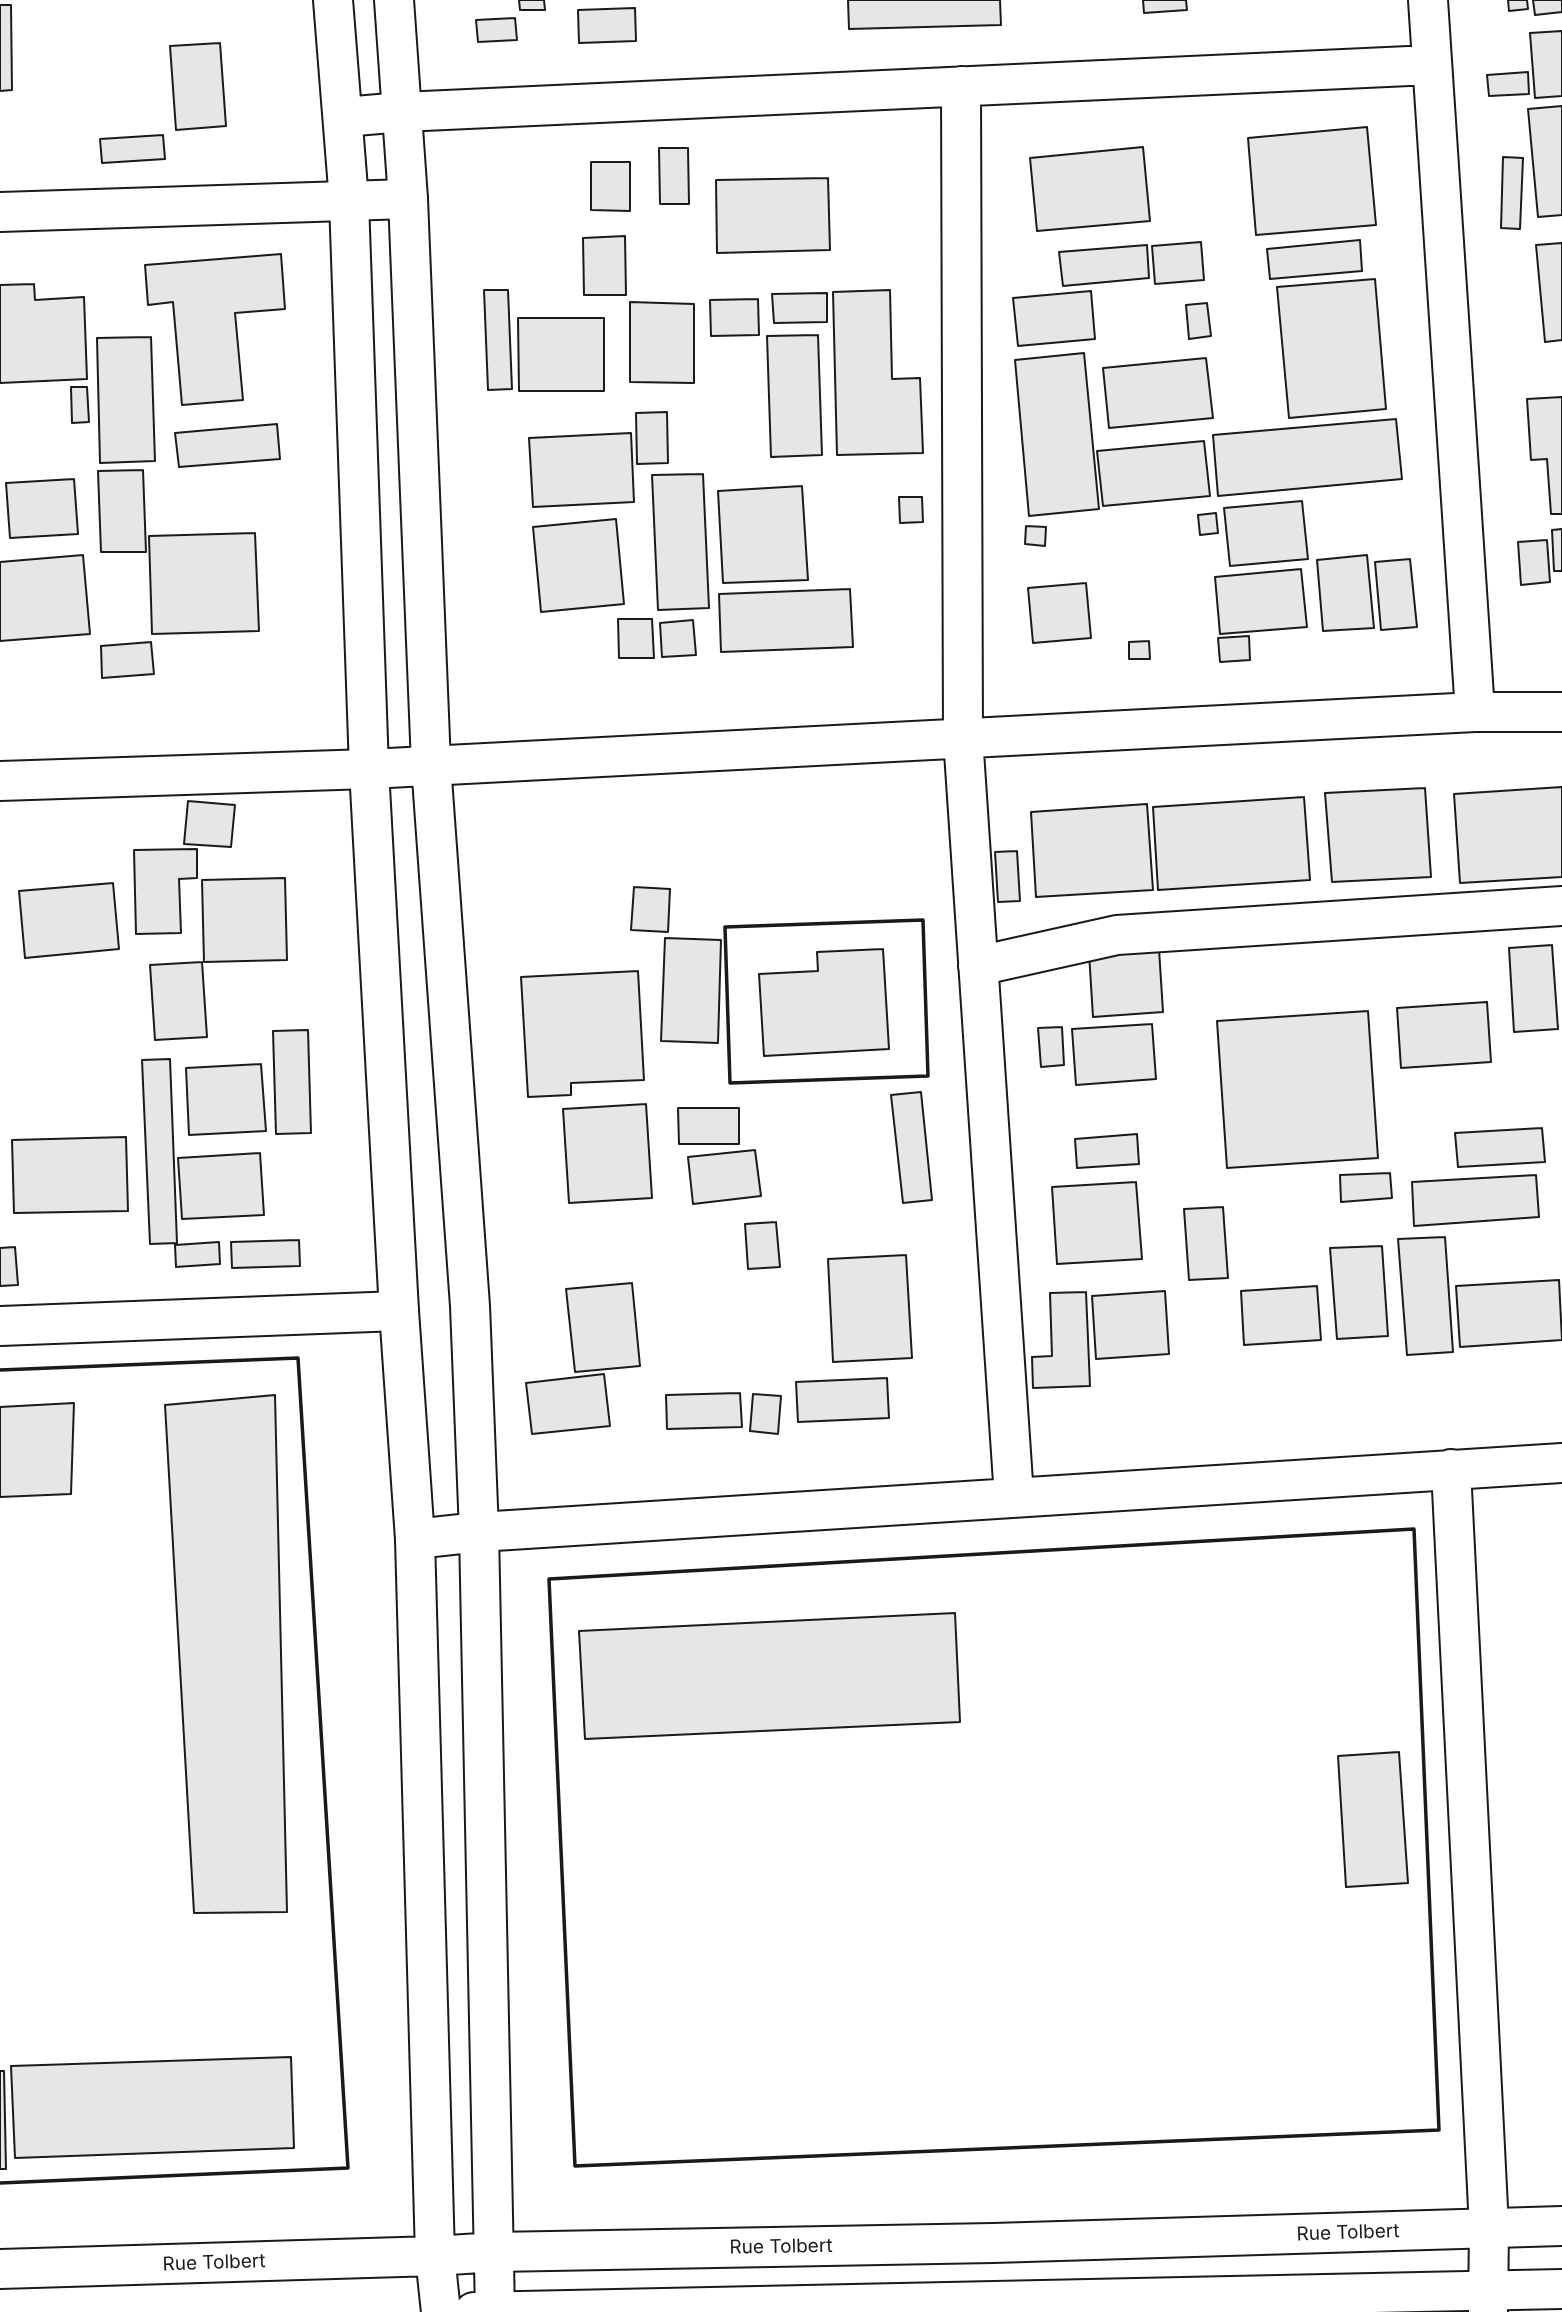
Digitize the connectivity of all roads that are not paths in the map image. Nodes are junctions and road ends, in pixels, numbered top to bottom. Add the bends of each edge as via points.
1 (334, 0) edge
2 (394, 0) edge
3 (1428, 0) edge
4 (1431, 65) junction
5 (961, 86) junction
6 (402, 112) junction
7 (344, 117) junction
8 (408, 199) junction
9 (349, 201) junction
10 (0, 212) edge
11 (1475, 712) junction
12 (1562, 712) edge
13 (962, 737) junction
14 (431, 764) junction
15 (369, 769) junction
16 (0, 781) edge
17 (1562, 906) edge
18 (978, 966) junction
19 (398, 1311) junction
20 (0, 1326) edge
21 (1562, 1463) edge
22 (1451, 1469) junction
23 (1014, 1497) junction
24 (479, 1532) junction
25 (415, 1539) junction
26 (1562, 2226) edge
27 (1489, 2228) junction
28 (495, 2252) junction
29 (435, 2256) junction
30 (0, 2269) edge
31 (1562, 2289) edge
32 (1488, 2301) edge
33 (997, 2306) edge
34 (441, 2312) edge
35 (474, 2312) edge
36 (495, 2312) edge

1 - 7 street
2 - 6 street
3 - 4 street
4 - 5 street
4 - 11 street
5 - 6 street
5 - 13 street
6 - 7 street
6 - 8 street
7 - 9 street
8 - 9 street
8 - 14 street
9 - 10 street
9 - 15 street
11 - 12 street
11 - 13 street
13 - 14 street
13 - 18 street
14 - 15 street
14 - 24 street via 470,1306
15 - 16 street
15 - 19 street
17 - 18 street via 1117,935
18 - 23 street
19 - 20 street
19 - 25 street
21 - 22 street
22 - 23 street
22 - 27 street
23 - 24 street
24 - 25 street
24 - 28 street
25 - 29 street
26 - 27 street, Rue Tolbert
27 - 28 street, Rue Tolbert via 979,2244
27 - 32 street
28 - 29 street, Rue Tolbert
28 - 36 street
29 - 30 street, Rue Tolbert
29 - 34 street
31 - 32 street
32 - 33 street
33 - 36 street
35 - 36 street

